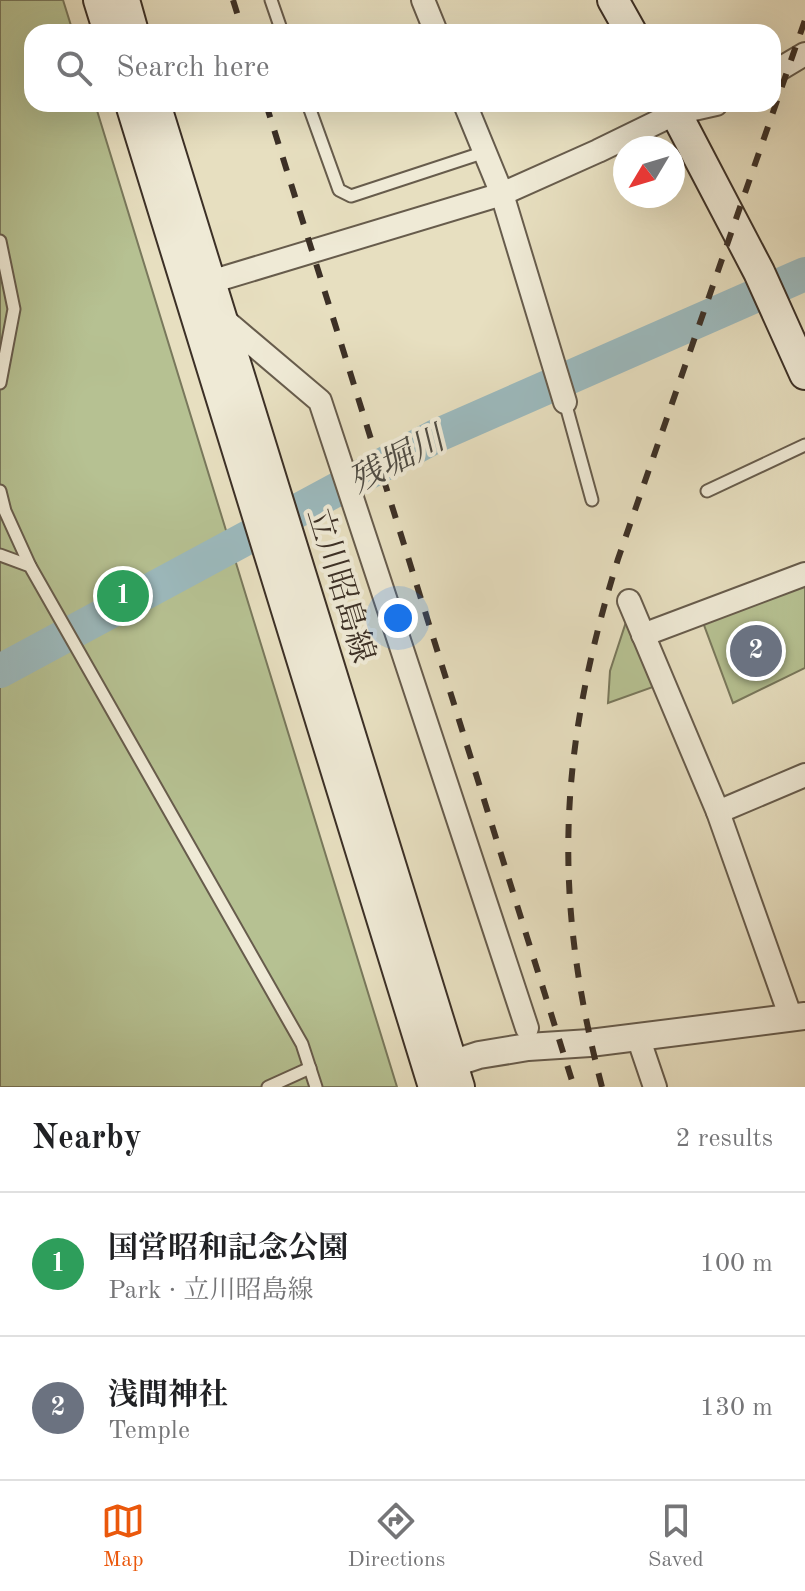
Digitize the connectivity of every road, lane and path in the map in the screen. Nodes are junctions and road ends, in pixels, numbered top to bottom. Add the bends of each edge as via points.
1 (99, 0) edge
2 (124, 0) edge
3 (271, 0) edge
4 (423, 0) edge
5 (613, 0) edge
6 (106, 24) edge
7 (131, 24) edge
8 (279, 24) edge
9 (433, 24) edge
10 (626, 24) edge
11 (805, 54) edge
12 (781, 68) edge
13 (134, 112) edge
14 (157, 112) edge
15 (311, 112) edge
16 (468, 112) edge
17 (667, 112) edge
18 (676, 112) edge
19 (485, 152) junction
20 (502, 194) junction
21 (0, 241) edge
22 (199, 286) junction
23 (222, 318) junction
24 (805, 374) edge
25 (0, 383) edge
26 (565, 402) joint
27 (805, 445) edge
28 (259, 478) junction
29 (0, 491) edge
30 (707, 491) dead end
31 (592, 500) dead end
32 (0, 555) edge
33 (30, 566) junction
34 (805, 574) edge
35 (629, 601) dead end
36 (643, 635) junction
37 (805, 775) edge
38 (718, 812) junction
39 (798, 1017) edge
40 (527, 1028) dead end
41 (638, 1037) junction
42 (310, 1068) junction
43 (444, 1077) edge
44 (268, 1087) edge
45 (316, 1087) edge
46 (655, 1087) edge

1 - 6 main road
2 - 7 main road
3 - 8 lane
4 - 9 street
5 - 10 main road
11 - 12 street
13 - 22 main road, 立川昭島線
14 - 22 main road, 立川昭島線
15 - 19 lane via 339,190 351,196
16 - 19 street
17 - 20 street via 598,151
18 - 24 main road
19 - 20 street
20 - 22 street
20 - 26 street
21 - 25 lane via 14,309
22 - 23 main road, 立川昭島線
22 - 28 main road, 立川昭島線
23 - 28 main road, 立川昭島線
23 - 40 street via 320,401
26 - 31 lane
27 - 30 lane
28 - 43 main road, 立川昭島線
29 - 33 lane
32 - 33 lane
33 - 42 lane via 302,1044
34 - 36 street
35 - 36 street
36 - 38 street
37 - 38 street
38 - 39 street
39 - 41 street
41 - 43 street via 479,1055
41 - 46 street
42 - 44 lane
42 - 45 lane

